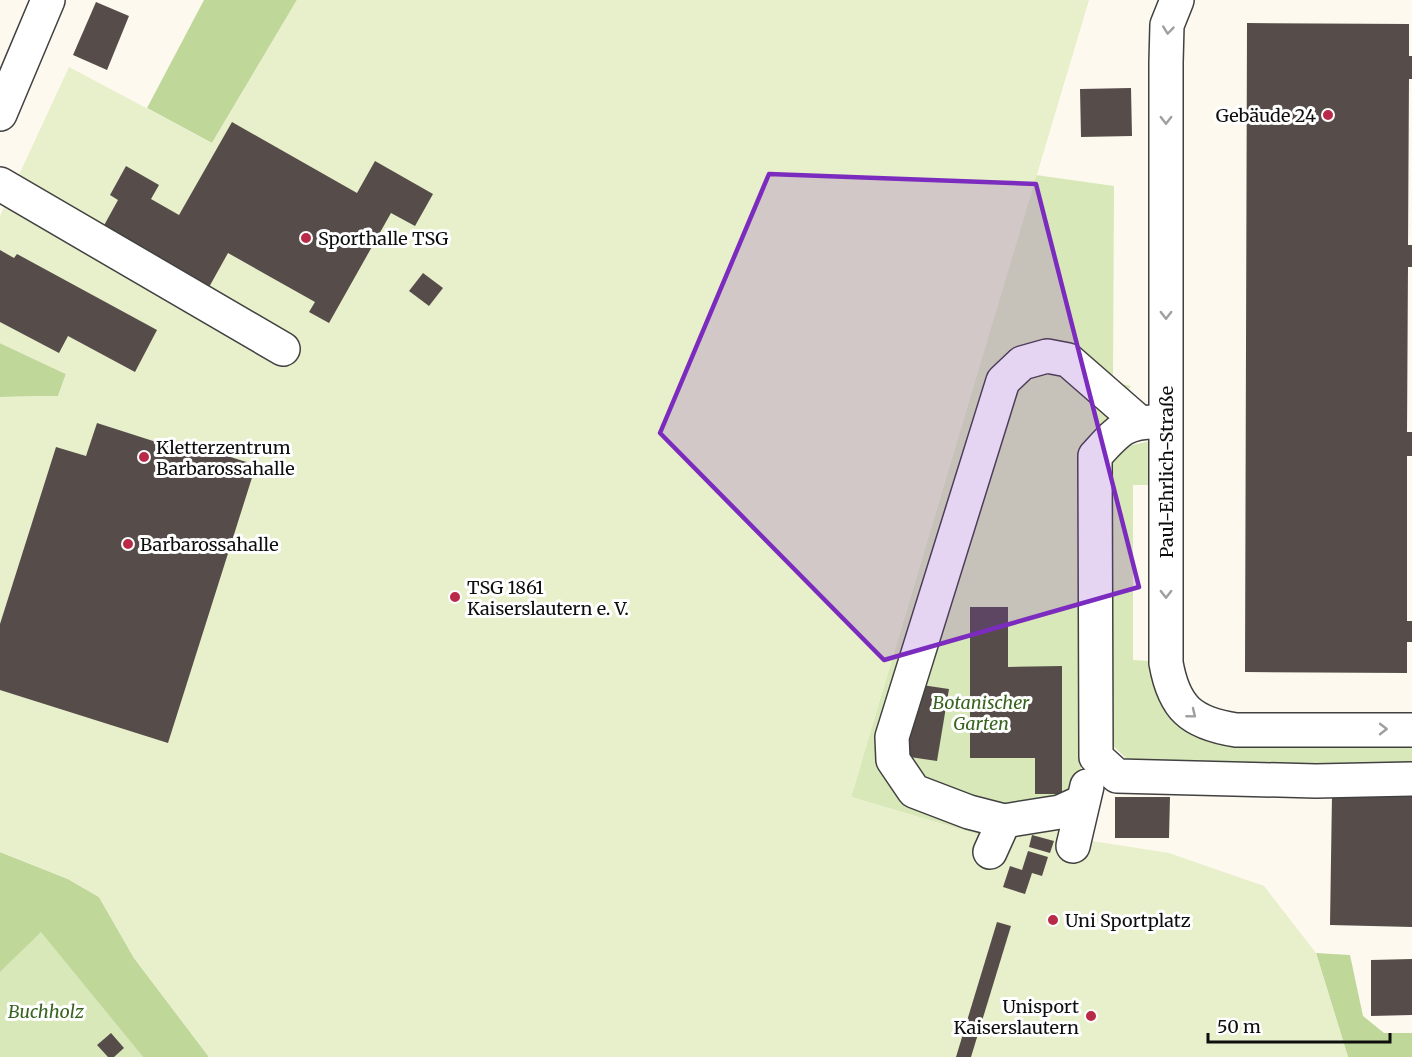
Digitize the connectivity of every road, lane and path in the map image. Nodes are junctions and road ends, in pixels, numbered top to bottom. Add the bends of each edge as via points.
1 (48, 0) edge
2 (1177, 0) edge
3 (0, 114) edge
4 (0, 184) edge
5 (283, 349) dead end
6 (1153, 422) junction
7 (1412, 730) edge
8 (1096, 757) junction
9 (1412, 779) edge
10 (1082, 802) junction
11 (1004, 821) junction
12 (1073, 846) dead end
13 (990, 852) dead end

1 - 3 street
2 -> 6 street, Paul-Ehrlich-Straße via 1167,25
4 - 5 street
6 -> 7 street, Paul-Ehrlich-Straße via 1166,663 1177,700 1201,721 1236,730
6 - 8 street via 1118,431 1095,456
6 - 11 street via 1068,360 1047,356 1022,363 1003,381 892,737 893,760 914,791
8 - 9 street via 1117,776
8 - 10 street
10 - 11 street via 1060,812
10 - 12 street
11 - 13 street

